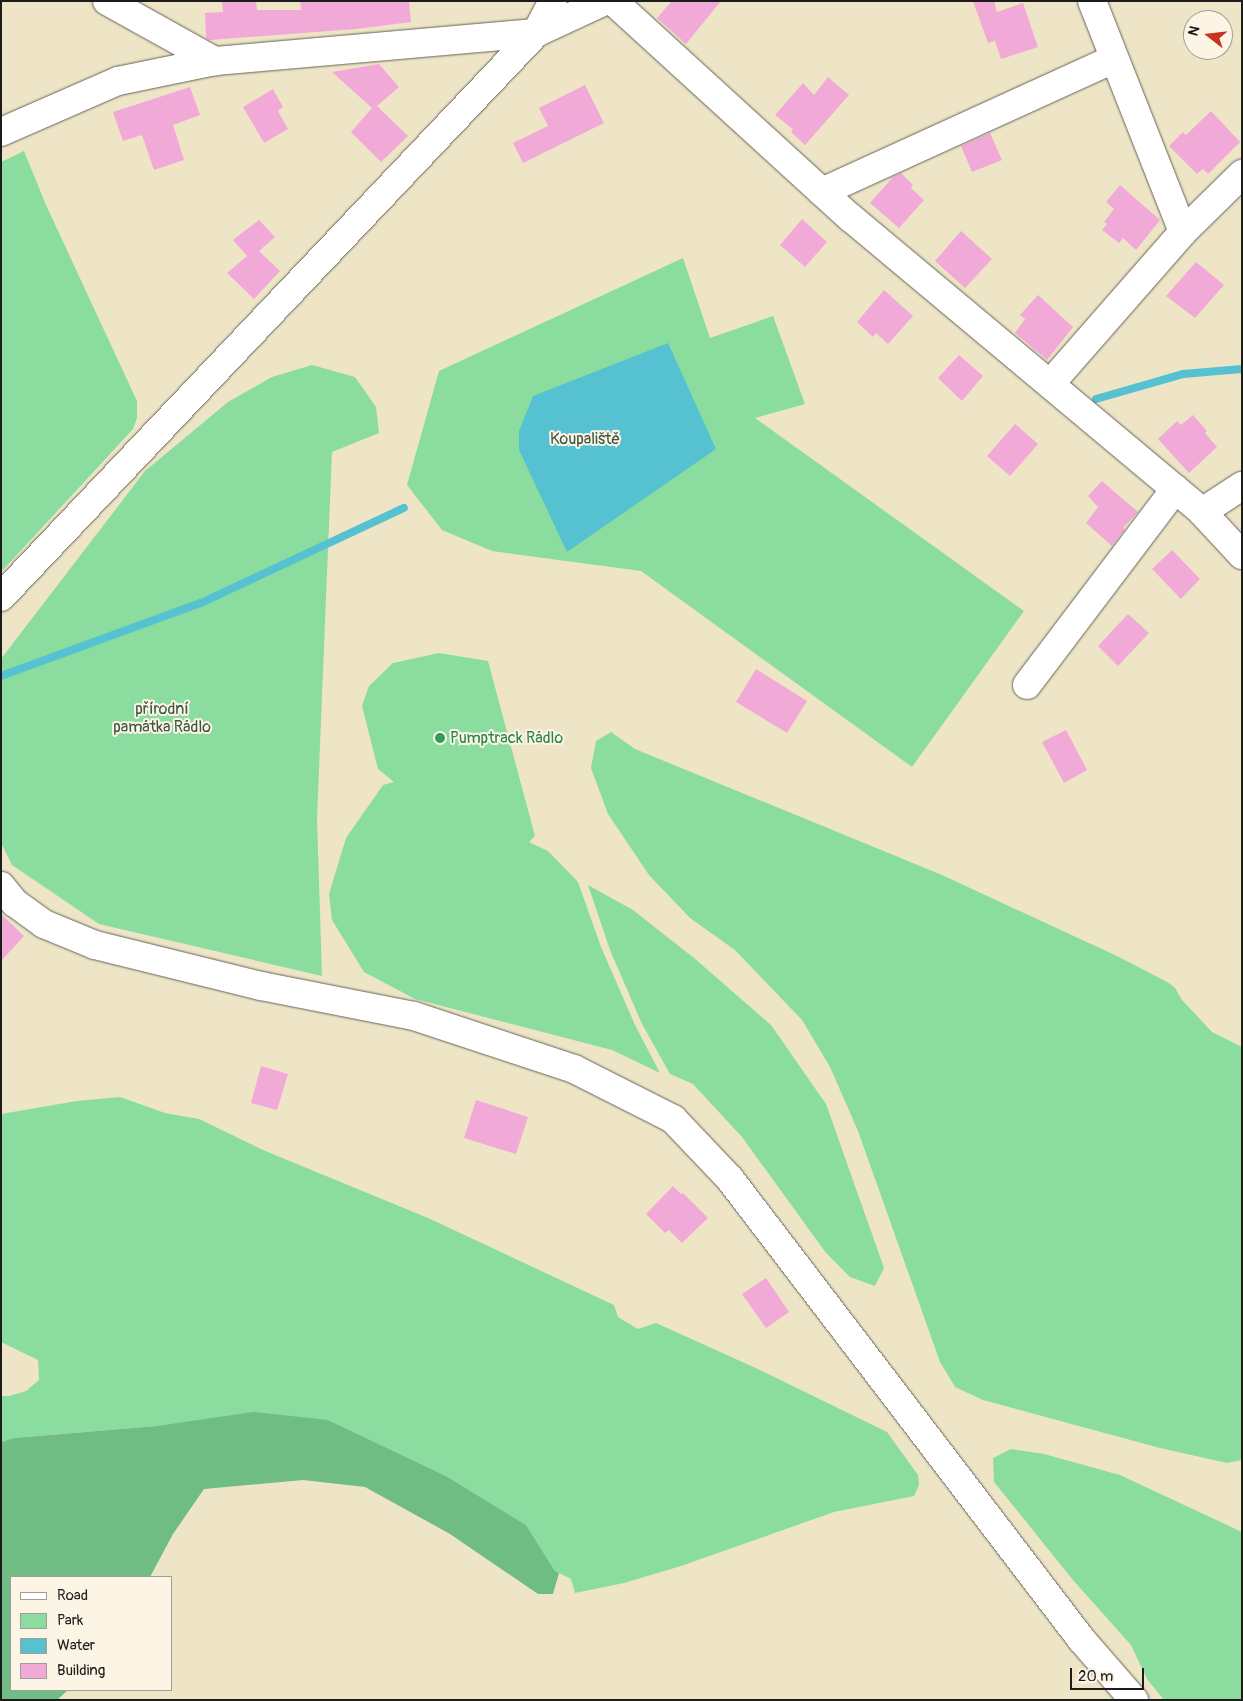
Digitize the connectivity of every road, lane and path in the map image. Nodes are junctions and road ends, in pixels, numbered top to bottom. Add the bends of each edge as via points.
1 (107, 1) edge
2 (554, 1) edge
3 (605, 1) edge
4 (614, 1) edge
5 (1092, 1) edge
6 (536, 33) junction
7 (1114, 59) junction
8 (215, 61) junction
9 (1, 132) edge
10 (1242, 174) edge
11 (822, 192) junction
12 (1183, 232) junction
13 (1050, 384) junction
14 (1242, 486) edge
15 (1175, 489) junction
16 (1202, 512) junction
17 (1242, 555) edge
18 (1, 597) edge
19 (1026, 685) dead end
20 (1, 886) edge
21 (1134, 1700) edge

1 - 8 street
2 - 6 street
3 - 6 street
4 - 11 street
5 - 7 street
6 - 8 street
6 - 18 street
7 - 11 street
7 - 12 street
8 - 9 street via 118,81
10 - 12 street
11 - 13 street
12 - 13 street
13 - 15 street
14 - 16 street
15 - 16 street
15 - 19 street
16 - 17 street
20 - 21 street via 15,903 44,924 96,945 261,986 414,1016 574,1069 673,1119 730,1179 1081,1639

